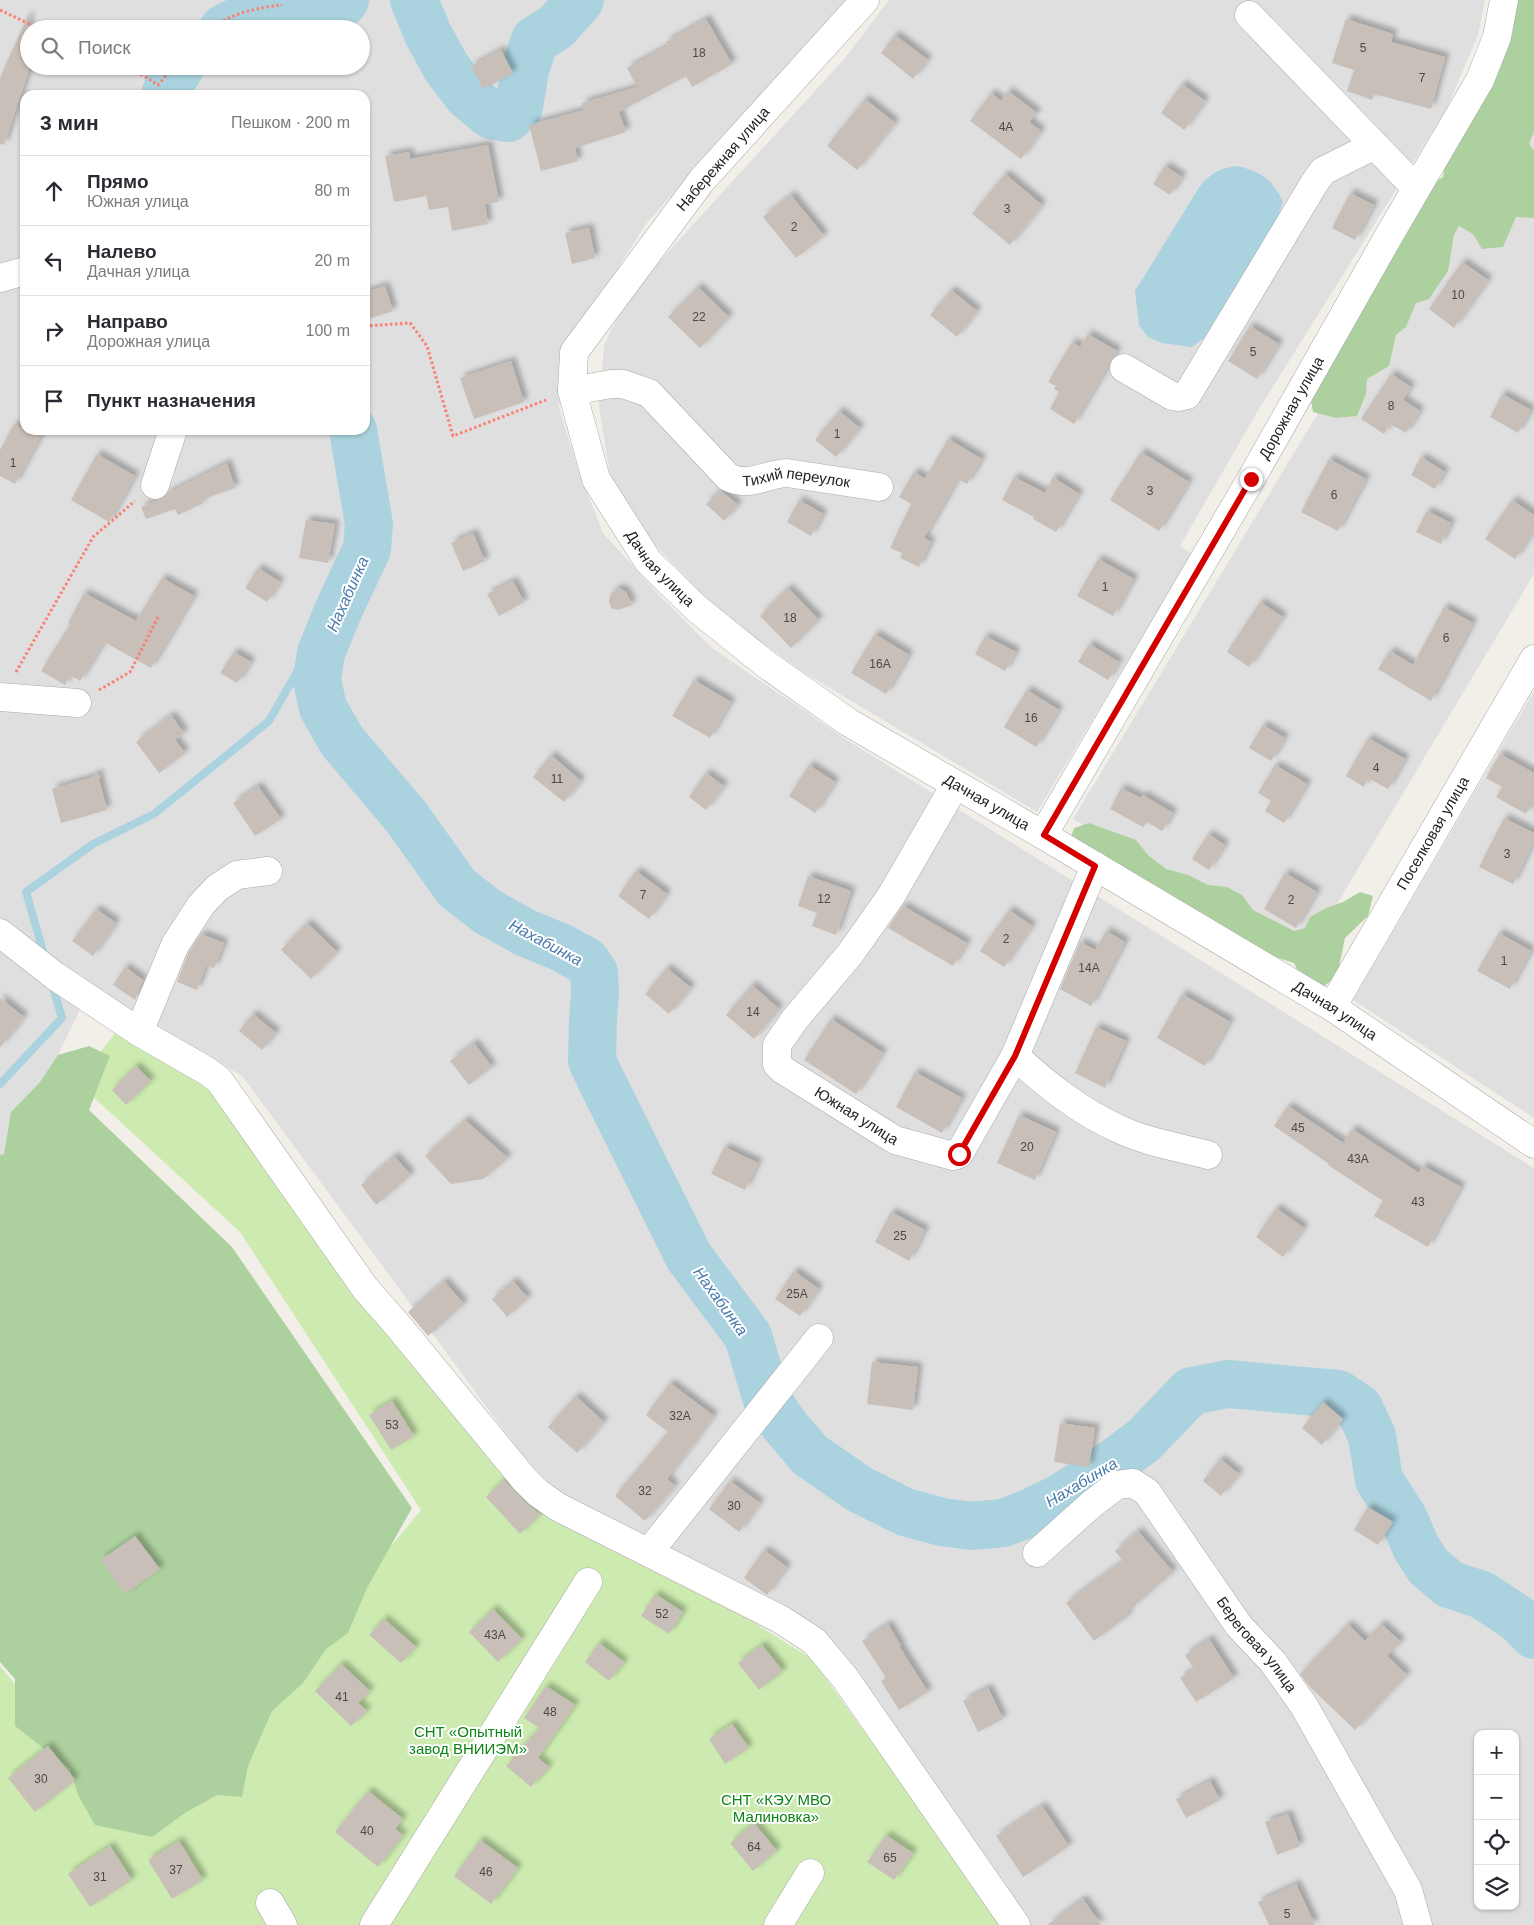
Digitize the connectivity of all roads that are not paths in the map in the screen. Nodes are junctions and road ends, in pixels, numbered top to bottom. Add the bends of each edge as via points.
1 (865, 0) edge
2 (1504, 0) edge
3 (1248, 15) dead end
4 (1375, 146) junction
5 (1416, 188) junction
6 (20, 272) edge
7 (0, 278) edge
8 (574, 352) joint
9 (1124, 368) dead end
10 (572, 390) junction
11 (171, 435) edge
12 (155, 484) road end
13 (879, 487) dead end
14 (1534, 659) edge
15 (1, 697) edge
16 (77, 703) road end
17 (956, 785) junction
18 (1044, 835) junction
19 (1095, 866) junction
20 (268, 871) dead end
21 (0, 933) edge
22 (1332, 1007) junction
23 (139, 1032) junction
24 (1015, 1056) junction
25 (1534, 1144) edge
26 (1208, 1155) dead end
27 (818, 1338) dead end
28 (649, 1552) junction
29 (1037, 1552) dead end
30 (588, 1582) dead end
31 (810, 1873) dead end
32 (374, 1925) edge
33 (778, 1925) edge
34 (1016, 1925) edge
35 (1418, 1925) edge

1 - 8 street, Набережная улица via 702,180
2 - 5 street, Дорожная улица via 1497,37 1480,80
3 - 4 street
4 - 5 street
4 - 9 street via 1323,171 1186,395 1172,396
5 - 18 street, Дорожная улица
6 - 7 street
8 - 10 street, Дачная улица
10 - 13 street, Тихий переулок via 623,384 649,393 728,477 736,481 787,474
10 - 17 street, Дачная улица via 596,479 648,561 696,608 767,665 848,722
11 - 12 street
14 - 22 street, Поселковая улица
15 - 16 street
17 - 18 street, Дачная улица
17 - 24 street, Южная улица via 892,896 850,954 783,1035 777,1045 777,1064 895,1140 954,1156 963,1148
18 - 19 street, Дачная улица
19 - 22 street, Дачная улица
19 - 24 street, Южная улица
20 - 23 street via 237,875 217,888 201,905 175,945
21 - 23 street via 55,976
22 - 25 street, Дачная улица
23 - 28 street via 218,1080 365,1288 524,1480 558,1508
24 - 26 street via 1046,1085 1078,1108 1120,1130
27 - 28 street
28 - 34 street via 780,1619 814,1641 845,1678
29 - 35 street, Береговая улица via 1117,1486 1133,1483 1148,1492 1238,1626 1272,1662 1304,1706 1408,1890
30 - 32 street
31 - 33 street

